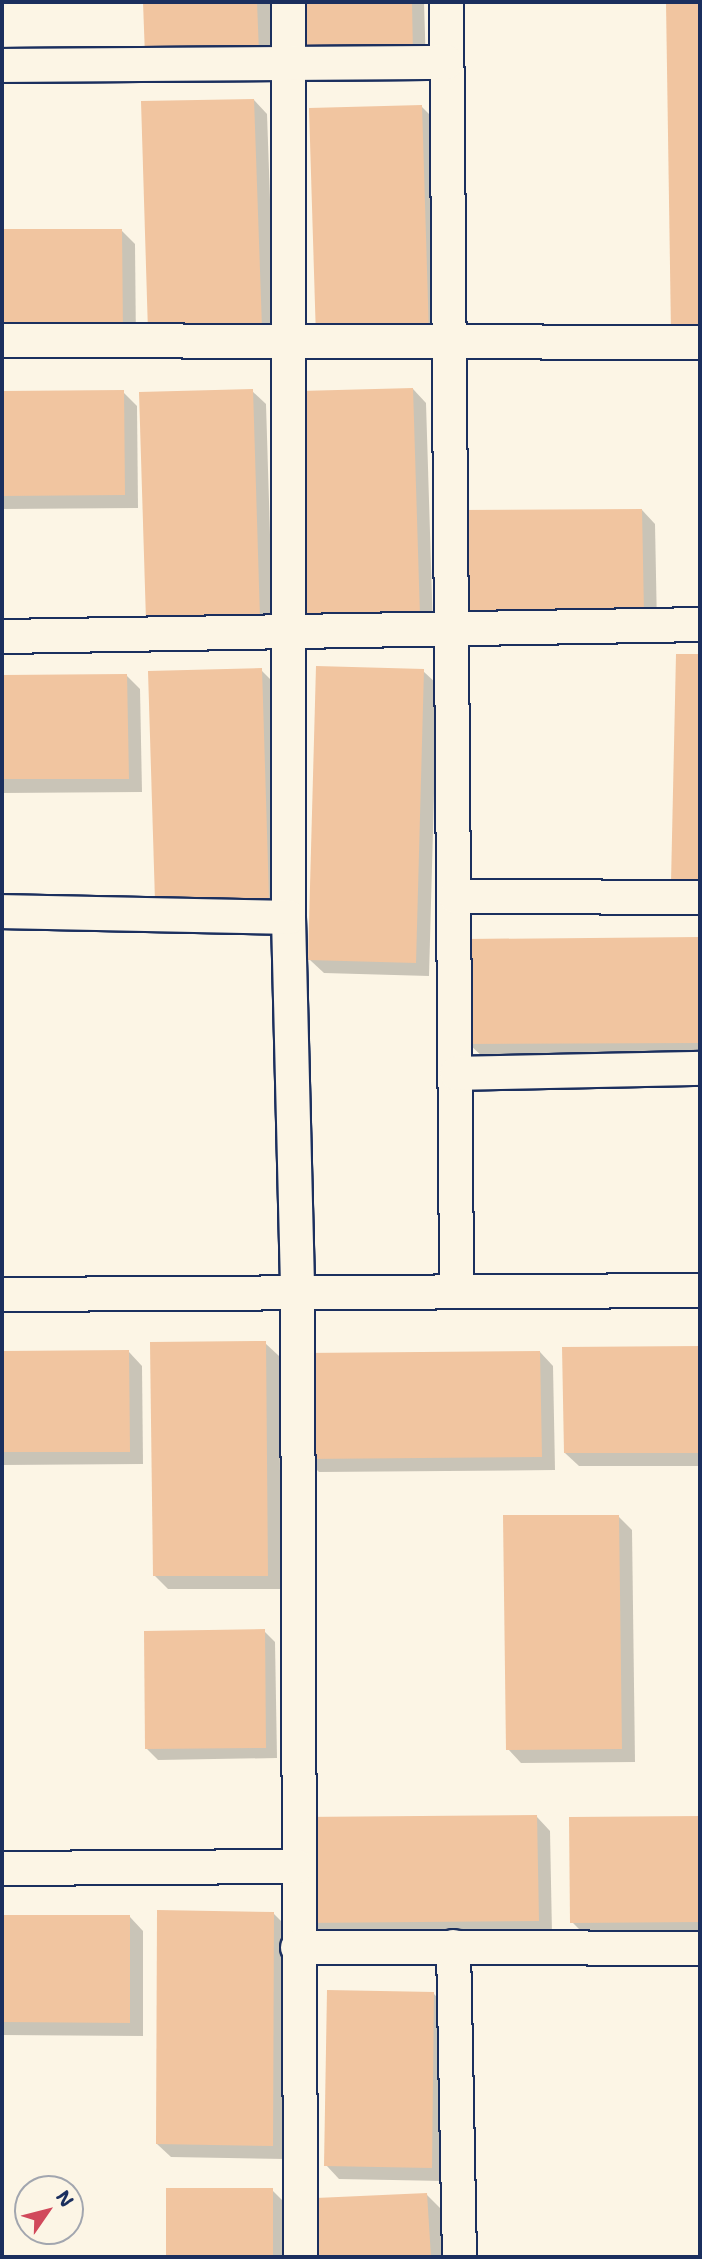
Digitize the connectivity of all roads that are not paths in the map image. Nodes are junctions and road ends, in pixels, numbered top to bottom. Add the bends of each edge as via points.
1 (288, 2) edge
2 (446, 2) edge
3 (446, 62) junction
4 (290, 64) junction
5 (2, 65) edge
6 (2, 340) edge
7 (290, 342) junction
8 (453, 342) junction
9 (700, 342) edge
10 (700, 624) edge
11 (448, 631) junction
12 (290, 634) junction
13 (2, 636) edge
14 (455, 896) junction
15 (700, 897) edge
16 (2, 911) edge
17 (288, 917) junction
18 (700, 1068) edge
19 (456, 1073) junction
20 (456, 1289) junction
21 (700, 1290) edge
22 (297, 1293) junction
23 (2, 1294) edge
24 (296, 1866) junction
25 (2, 1868) edge
26 (453, 1946) junction
27 (297, 1947) junction
28 (700, 1948) edge
29 (299, 2257) edge
30 (459, 2257) edge

1 - 4 street
2 - 3 street
3 - 4 street
3 - 8 street
4 - 5 street
4 - 7 street
6 - 7 street
7 - 8 street
7 - 12 street
8 - 9 street
8 - 11 street
10 - 11 street
11 - 12 street
11 - 14 street
12 - 13 street
12 - 17 street
14 - 15 street
14 - 19 street
16 - 17 street
17 - 22 street
18 - 19 street
19 - 20 street
20 - 21 street
20 - 22 street
22 - 23 street
22 - 24 street
24 - 25 street
24 - 27 street
26 - 27 street
26 - 28 street
26 - 30 street
27 - 29 street

